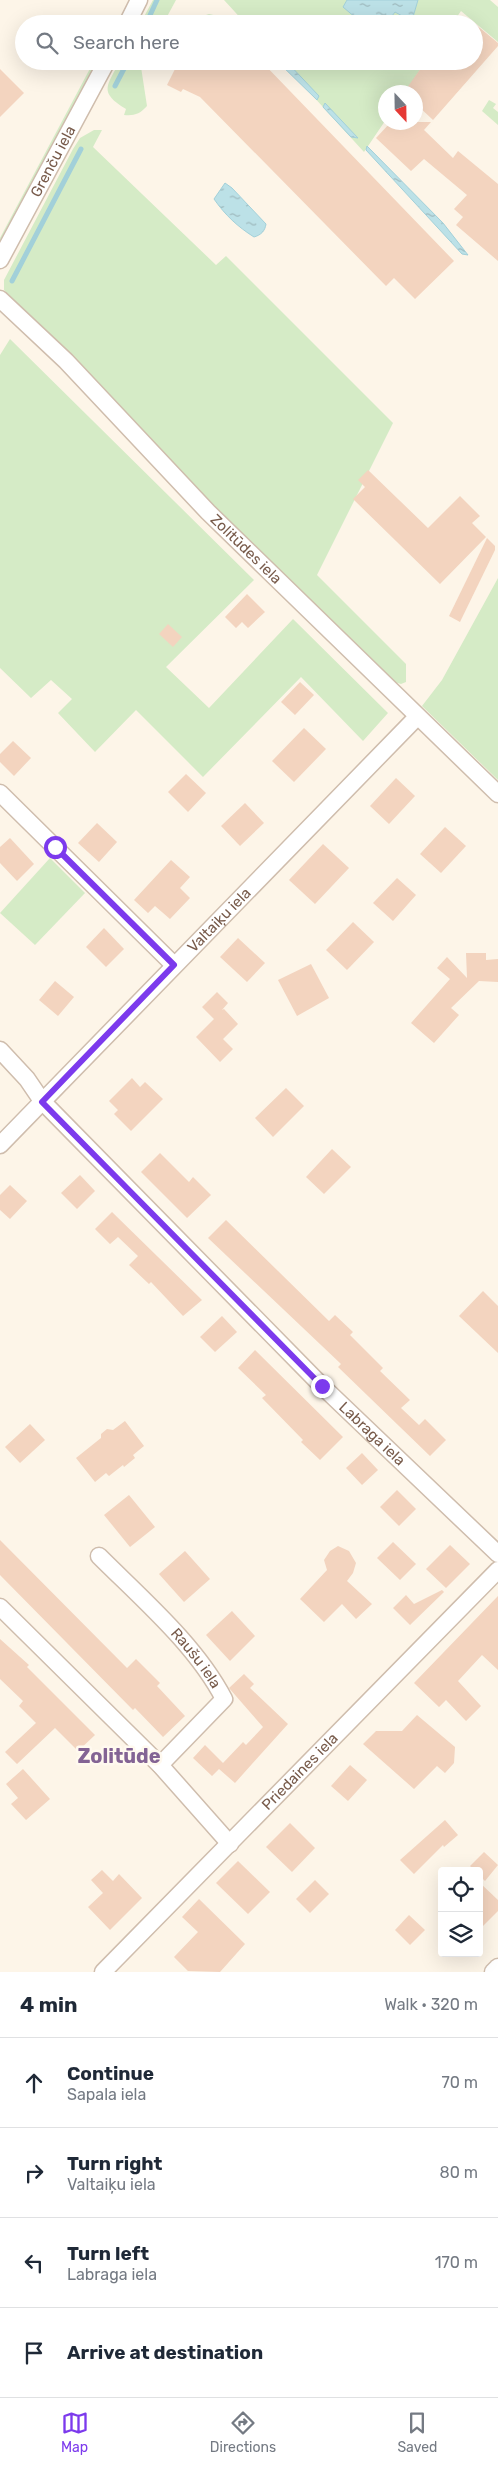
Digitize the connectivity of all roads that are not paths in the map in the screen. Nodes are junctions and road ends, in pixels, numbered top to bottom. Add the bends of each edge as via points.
1 (139, 0) edge
2 (132, 15) edge
3 (101, 70) edge
4 (0, 260) edge
5 (3, 309) edge
6 (418, 716) junction
7 (0, 793) edge
8 (498, 794) edge
9 (174, 965) junction
10 (0, 1050) edge
11 (42, 1102) junction
12 (0, 1145) edge
13 (498, 1554) edge
14 (99, 1556) dead end
15 (498, 1570) edge
16 (0, 1607) edge
17 (160, 1765) junction
18 (230, 1844) junction
19 (498, 1967) edge
20 (103, 1972) edge
21 (493, 1972) edge

1 - 2 street
3 - 4 street, Grenču iela
5 - 6 street, Zolitūdes iela via 66,362 208,512
6 - 8 street, Zolitūdes iela
6 - 9 street, Valtaiķu iela
7 - 9 street
9 - 11 street, Valtaiķu iela
10 - 11 street, Labraga iela via 27,1079
11 - 12 street, Valtaiķu iela
11 - 13 street, Labraga iela via 322,1386
14 - 17 street, Raušu iela via 162,1619 213,1678 224,1699
15 - 18 street, Priedaines iela
16 - 17 street
17 - 18 street
18 - 20 street, Priedaines iela
19 - 21 street

